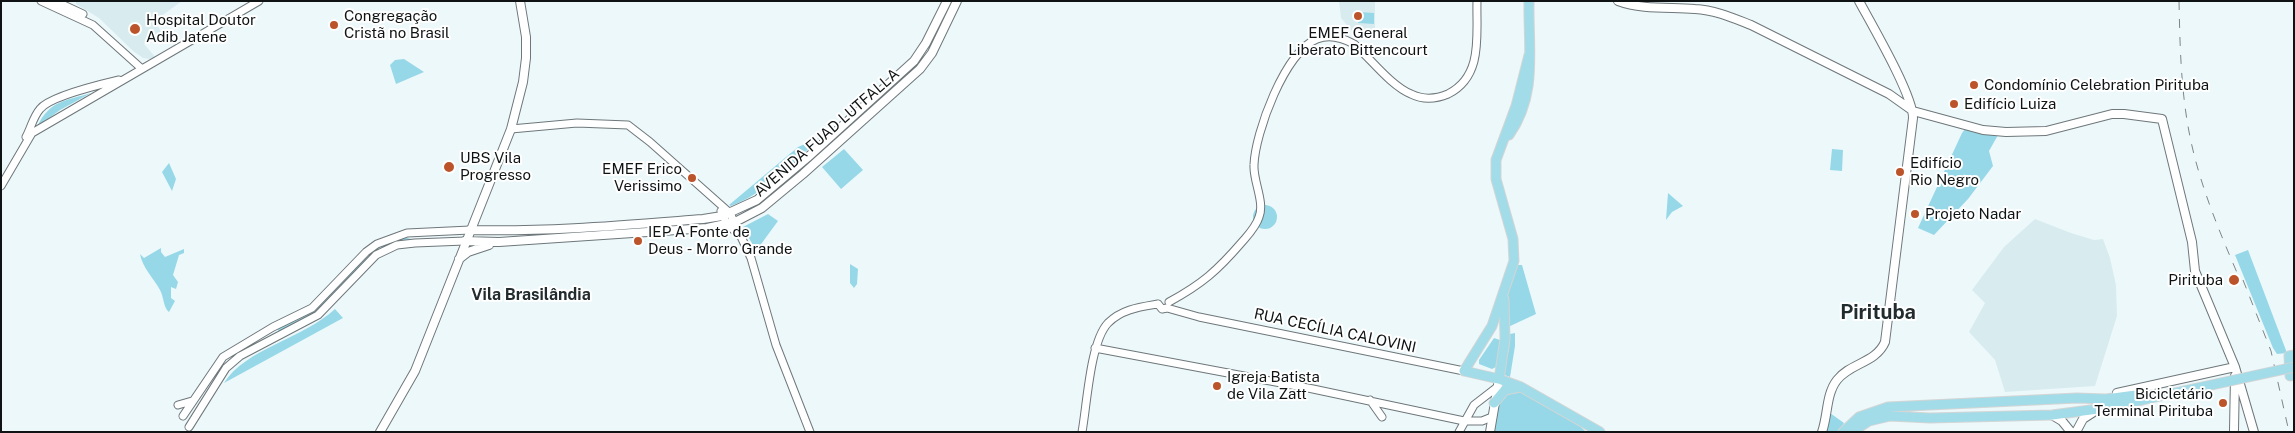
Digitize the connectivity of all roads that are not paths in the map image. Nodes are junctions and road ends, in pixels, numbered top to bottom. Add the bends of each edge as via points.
1 (41, 1) edge
2 (55, 1) edge
3 (259, 1) edge
4 (520, 1) edge
5 (947, 1) edge
6 (957, 1) edge
7 (1477, 1) edge
8 (1529, 1) edge
9 (1618, 1) edge
10 (1859, 1) edge
11 (1529, 55) junction
12 (132, 60) junction
13 (144, 68) junction
14 (128, 76) junction
15 (1902, 83) junction
16 (95, 86) junction
17 (1520, 87) junction
18 (1528, 94) junction
19 (1889, 94) junction
20 (96, 96) junction
21 (1909, 101) junction
22 (1913, 111) junction
23 (1516, 116) junction
24 (511, 129) junction
25 (22, 149) junction
26 (1, 186) edge
27 (726, 215) junction
28 (735, 222) junction
29 (727, 224) junction
30 (470, 230) junction
31 (415, 232) junction
32 (547, 234) junction
33 (740, 236) junction
34 (465, 242) junction
35 (499, 242) junction
36 (415, 243) junction
37 (458, 260) junction
38 (1504, 294) junction
39 (1168, 305) junction
40 (273, 327) junction
41 (1488, 334) junction
42 (278, 337) junction
43 (1505, 339) junction
44 (1095, 348) junction
45 (2294, 355) edge
46 (2294, 360) edge
47 (2294, 366) edge
48 (2234, 367) junction
49 (1464, 372) junction
50 (1496, 375) junction
51 (2294, 375) edge
52 (1521, 387) junction
53 (1496, 388) junction
54 (2142, 397) junction
55 (2072, 399) junction
56 (1370, 400) junction
57 (192, 401) junction
58 (1997, 402) junction
59 (2021, 402) junction
60 (1494, 403) junction
61 (178, 405) dead end
62 (2098, 409) junction
63 (2052, 415) junction
64 (184, 416) dead end
65 (1992, 416) junction
66 (1382, 417) dead end
67 (1492, 417) junction
68 (1981, 417) junction
69 (1578, 419) junction
70 (1464, 421) junction
71 (1482, 421) junction
72 (189, 427) dead end
73 (1490, 430) edge
74 (2233, 431) edge
75 (380, 432) edge
76 (810, 432) edge
77 (1082, 432) edge
78 (1459, 432) edge
79 (1592, 432) edge
80 (1600, 432) edge
81 (1822, 432) edge
82 (1843, 432) edge
83 (1852, 432) edge
84 (2071, 432) edge
85 (2076, 432) edge
86 (2254, 432) edge

1 - 12 street via 93,25
2 - 13 street via 101,25
3 - 13 street
4 - 24 main road via 526,58
5 - 27 main road, AVENIDA FUAD LUTFALLA via 920,53 905,70 766,194
6 - 28 main road, AVENIDA FUAD LUTFALLA via 932,53 920,69 762,208
7 - 39 street via 1473,66 1460,85 1443,96 1431,98 1410,94 1346,40 1317,39 1304,47 1274,92 1259,135 1254,164 1261,207 1257,222 1210,278
8 - 11 main road
9 - 19 main road via 1648,7 1698,9 1734,18
10 - 15 main road
11 - 17 main road
11 - 18 main road
12 - 13 street
12 - 14 street via 134,68
13 - 14 street
14 - 16 street
14 - 20 street
15 - 19 main road
15 - 21 main road
16 - 20 street via 100,91
16 - 25 street via 45,104 34,120
17 - 18 main road
17 - 23 main road
18 - 23 main road
19 - 21 main road
19 - 22 main road
20 - 25 street via 32,133
21 - 22 main road
22 - 48 main road via 1983,130 2006,132 2060,129 2112,114 2162,119 2196,271
22 - 81 main road via 1885,342 1878,353 1838,379 1831,393
23 - 38 main road via 1516,125 1502,143 1496,160 1496,179 1515,249
24 - 27 street via 577,123 628,125 720,206
24 - 30 main road
25 - 26 street
27 - 28 street
27 - 29 street
27 - 32 main road, AVENIDA FUAD LUTFALLA
28 - 29 main road, AVENIDA FUAD LUTFALLA
28 - 33 street
29 - 32 main road, AVENIDA FUAD LUTFALLA via 691,229
29 - 33 street
30 - 31 street
30 - 32 main road, AVENIDA FUAD LUTFALLA
30 - 34 main road
31 - 36 street
31 - 40 street via 395,236 366,252 312,308
32 - 35 main road, AVENIDA FUAD LUTFALLA
33 - 76 street via 754,268 776,345
34 - 35 main road, AVENIDA FUAD LUTFALLA
34 - 36 street
34 - 37 main road
35 - 37 main road via 476,249
36 - 42 street via 376,255 318,315
37 - 75 main road via 415,371
38 - 41 main road
38 - 43 main road
39 - 44 street, RUA CECÍLIA CALOVINI via 1162,310 1158,304 1130,309 1108,323
39 - 49 street, RUA CECÍLIA CALOVINI via 1199,317
40 - 42 street
40 - 57 street via 223,357
41 - 43 main road via 1498,332
41 - 49 main road
42 - 72 street via 240,356 226,368
43 - 50 main road
44 - 56 street
44 - 77 street
45 - 51 main road via 2289,356 2290,376
46 - 54 main road
47 - 54 main road, bridge
48 - 55 main road via 2152,387
48 - 74 main road
48 - 86 main road
49 - 50 main road, RUA CECÍLIA CALOVINI
50 - 52 main road, RUA CECÍLIA CALOVINI
50 - 53 main road
52 - 60 main road via 1507,389
52 - 69 main road, RUA CECÍLIA CALOVINI
53 - 60 main road
53 - 70 street via 1474,405
54 - 55 main road
54 - 62 main road
55 - 59 main road
55 - 63 main road via 2051,404 2049,412
56 - 66 street
56 - 70 street
57 - 61 street
57 - 64 street
58 - 59 main road
58 - 68 main road via 1978,407
58 - 82 main road via 1888,408 1859,417
59 - 65 main road via 2018,410 1997,412
60 - 67 main road
62 - 63 main road
62 - 85 main road via 2083,419
63 - 65 main road
63 - 84 main road
65 - 68 main road
67 - 71 street
67 - 73 main road
68 - 83 main road via 1890,416 1870,421
69 - 79 main road
69 - 80 main road
70 - 71 street
70 - 78 street
71 - 73 main road
74 - 86 main road via 2244,424

